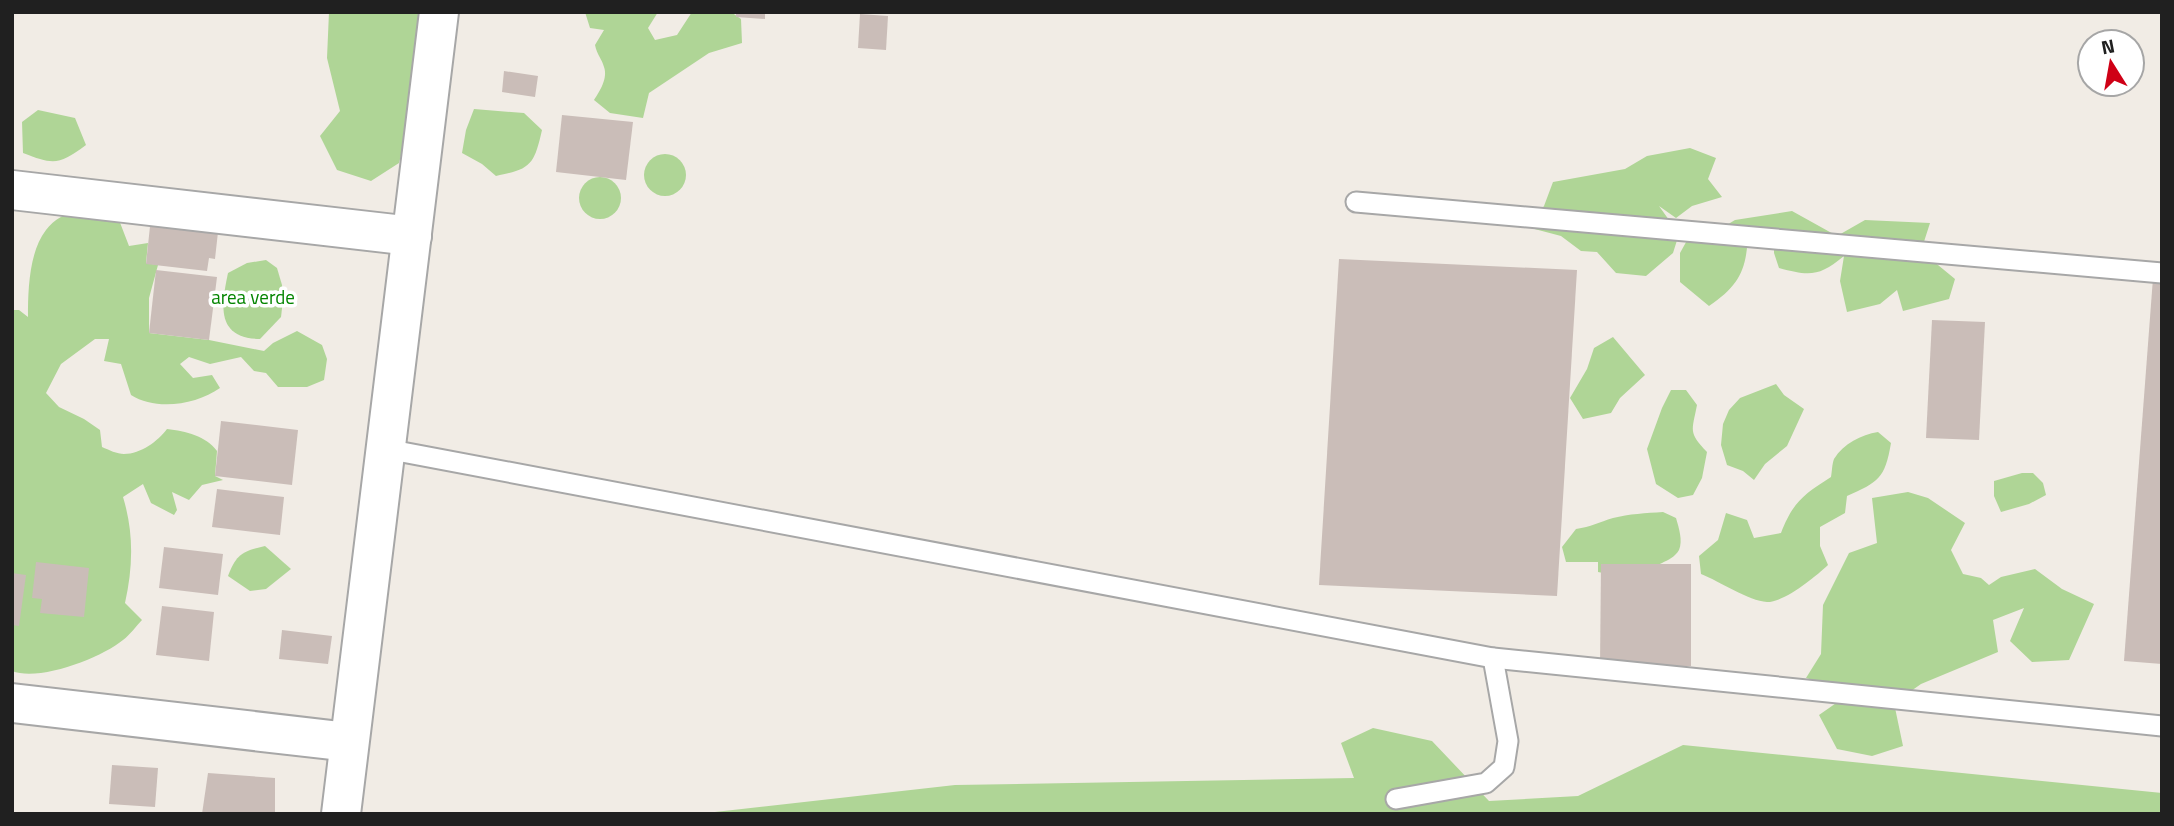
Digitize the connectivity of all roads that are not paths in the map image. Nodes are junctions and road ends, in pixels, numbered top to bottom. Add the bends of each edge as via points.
1 (439, 12) edge
2 (12, 190) edge
3 (1356, 202) dead end
4 (412, 236) junction
5 (2162, 273) edge
6 (386, 449) junction
7 (1493, 658) junction
8 (12, 703) edge
9 (2162, 726) edge
10 (349, 742) junction
11 (1396, 799) dead end
12 (341, 814) edge

1 - 4 street
2 - 4 street
3 - 5 lane
4 - 6 street
6 - 7 lane
6 - 10 street
7 - 9 lane
7 - 11 lane via 1507,741 1504,767 1486,783
8 - 10 street
10 - 12 street

